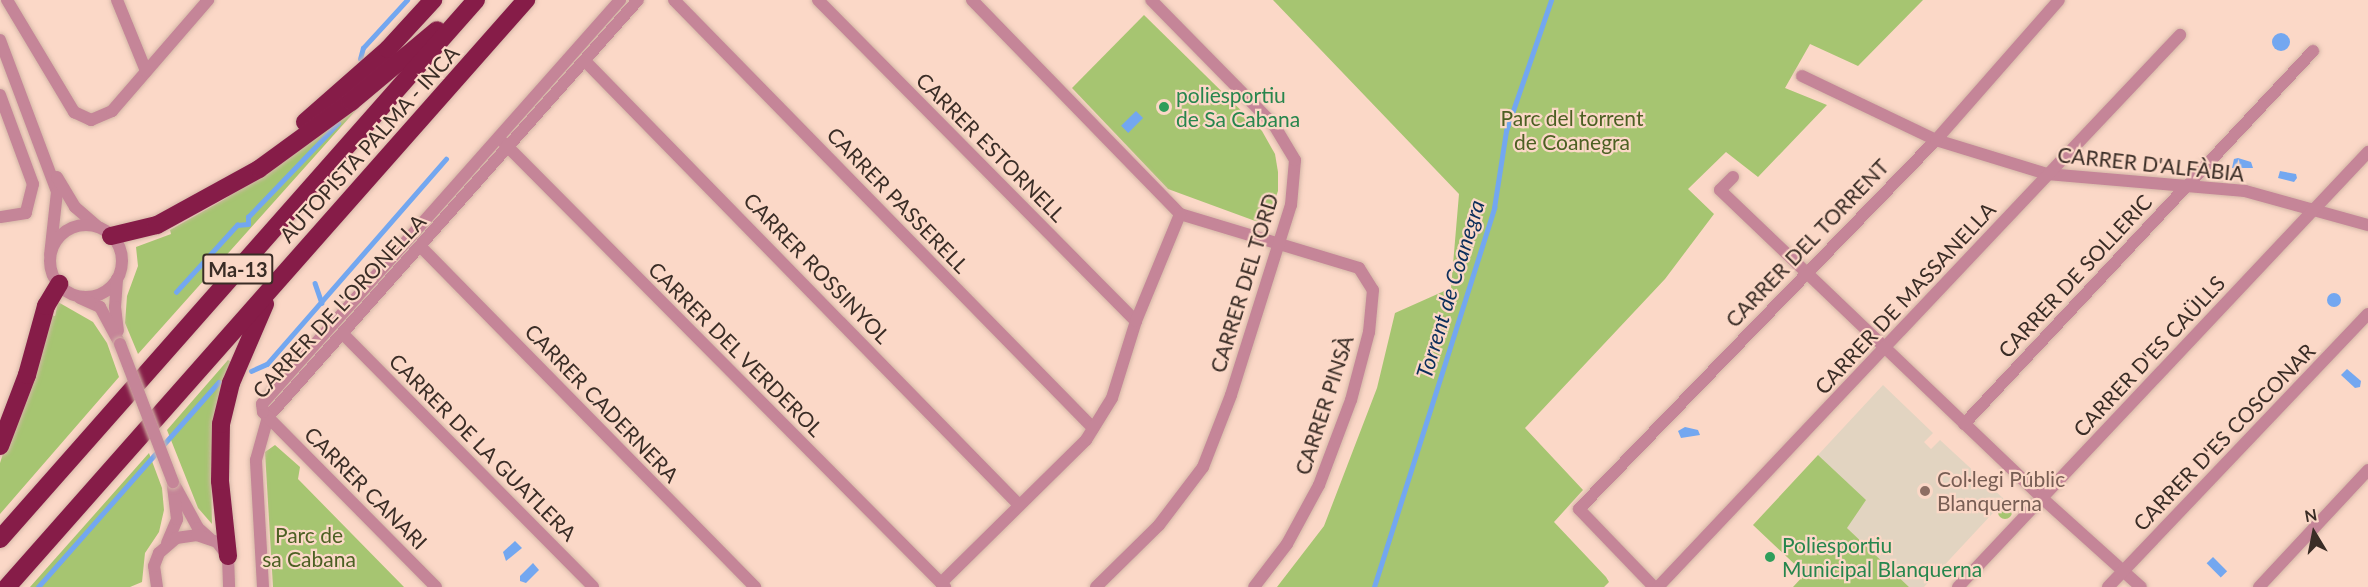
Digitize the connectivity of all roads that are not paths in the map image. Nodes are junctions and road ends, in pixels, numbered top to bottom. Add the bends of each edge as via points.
1 (7, 0) edge
2 (117, 0) edge
3 (208, 0) edge
4 (433, 0) edge
5 (474, 0) edge
6 (526, 0) edge
7 (620, 0) edge
8 (638, 0) edge
9 (674, 0) edge
10 (818, 0) edge
11 (972, 0) edge
12 (1151, 0) edge
13 (2059, 0) edge
14 (2180, 35) dead end
15 (0, 40) edge
16 (2313, 51) dead end
17 (585, 61) junction
18 (147, 71) junction
19 (1802, 76) dead end
20 (0, 94) edge
21 (498, 138) junction
22 (1936, 140) junction
23 (508, 148) junction
24 (2368, 152) edge
25 (52, 170) junction
26 (2048, 174) junction
27 (1733, 177) dead end
28 (2187, 185) junction
29 (213, 193) junction
30 (2315, 208) junction
31 (1180, 214) junction
32 (0, 217) edge
33 (2368, 225) edge
34 (104, 231) junction
35 (1278, 244) junction
36 (421, 247) junction
37 (50, 255) junction
38 (1804, 273) junction
39 (117, 279) junction
40 (274, 285) junction
41 (66, 289) junction
42 (2368, 314) edge
43 (1136, 321) junction
44 (344, 335) junction
45 (120, 344) junction
46 (1884, 348) junction
47 (268, 417) junction
48 (1964, 424) junction
49 (1093, 428) junction
50 (0, 446) edge
51 (2368, 470) edge
52 (173, 482) junction
53 (2042, 498) junction
54 (1019, 505) junction
55 (0, 538) edge
56 (210, 538) junction
57 (164, 546) junction
58 (228, 556) junction
59 (2123, 570) junction
60 (943, 585) edge
61 (7, 587) edge
62 (157, 587) edge
63 (229, 587) edge
64 (263, 587) edge
65 (436, 587) edge
66 (593, 587) edge
67 (755, 587) edge
68 (1096, 587) edge
69 (1254, 587) edge
70 (1656, 587) edge
71 (1958, 587) edge
72 (2108, 587) edge
73 (2141, 587) edge
74 (2259, 587) edge

1 - 18 street via 74,112 92,120 112,111
2 - 18 street
3 - 18 street
4 - 29 highway via 343,91
5 - 29 highway via 351,102 259,169
5 - 55 highway, AUTOPISTA PALMA - INCA / Ma-13
6 - 40 highway, AUTOPISTA PALMA - INCA / Ma-13
7 - 21 street, CARRER DE L'ORONELLA
8 - 17 street, CARRER DE L'ORONELLA
9 - 49 street, CARRER PASSERELL
10 - 43 street, CARRER ESTORNELL
11 - 31 street
12 - 35 street, CARRER DEL TORD via 1274,125 1294,160 1291,205
13 - 22 street, CARRER DEL TORRENT
14 - 26 street, CARRER DE MASSANELLA
15 - 25 street
16 - 28 street, CARRER DE SOLLERIC
17 - 23 street, CARRER DE L'ORONELLA
17 - 54 street, CARRER ROSSINYOL
19 - 22 street, CARRER D'ALFÀBIA
20 - 32 street via 33,184 26,213
21 - 23 street, CARRER DEL VERDEROL
21 - 47 street, CARRER DE L'ORONELLA via 264,401 262,409
22 - 26 street, CARRER D'ALFÀBIA
22 - 38 street, CARRER DEL TORRENT
23 - 36 street, CARRER DE L'ORONELLA
23 - 60 street, CARRER DEL VERDEROL
24 - 30 street, CARRER D'ES CAÜLLS
25 - 34 street via 75,207
25 - 37 street via 57,192
26 - 28 street, CARRER D'ALFÀBIA via 2129,184
26 - 46 street, CARRER DE MASSANELLA
27 - 38 street via 1720,190
28 - 30 street, CARRER D'ALFÀBIA via 2245,191
28 - 48 street, CARRER DE SOLLERIC
29 - 34 highway via 157,225
30 - 33 street, CARRER D'ALFÀBIA
30 - 53 street, CARRER D'ES CAÜLLS
31 - 35 street, CARRER PINSÀ
31 - 43 street
34 - 37 street via 77,226 67,230
34 - 39 street via 122,259
35 - 68 street, CARRER DEL TORD via 1231,395 1203,467 1159,525
35 - 69 street, CARRER PINSÀ via 1359,268 1373,290 1369,332 1351,400 1320,486 1287,544
36 - 44 street, CARRER DE L'ORONELLA
36 - 67 street, CARRER CADERNERA
37 - 41 street
38 - 46 street
38 - 70 street, CARRER DEL TORRENT via 1579,509
39 - 41 street via 93,296
39 - 45 street via 115,307
40 - 58 highway via 238,363 221,424 220,481
40 - 61 highway, AUTOPISTA PALMA - INCA / Ma-13
41 - 45 street via 100,307
41 - 50 highway via 46,306 27,375
42 - 59 street, CARRER D'ES COSCONAR
43 - 49 street via 1112,398
44 - 47 street, CARRER DE L'ORONELLA
44 - 66 street, CARRER DE LA GUATLERA
45 - 52 street, bridge
46 - 48 street
46 - 70 street, CARRER DE MASSANELLA
47 - 64 street via 256,460
47 - 65 street, CARRER CANARI
48 - 53 street
49 - 54 street via 1086,440
51 - 74 street
52 - 56 street via 198,528
52 - 57 street via 177,519
53 - 59 street
53 - 71 street, CARRER D'ES CAÜLLS
54 - 60 street
56 - 57 street via 189,535
56 - 58 street
57 - 62 street via 154,566
58 - 63 street
59 - 72 street, CARRER D'ES COSCONAR
59 - 73 street

